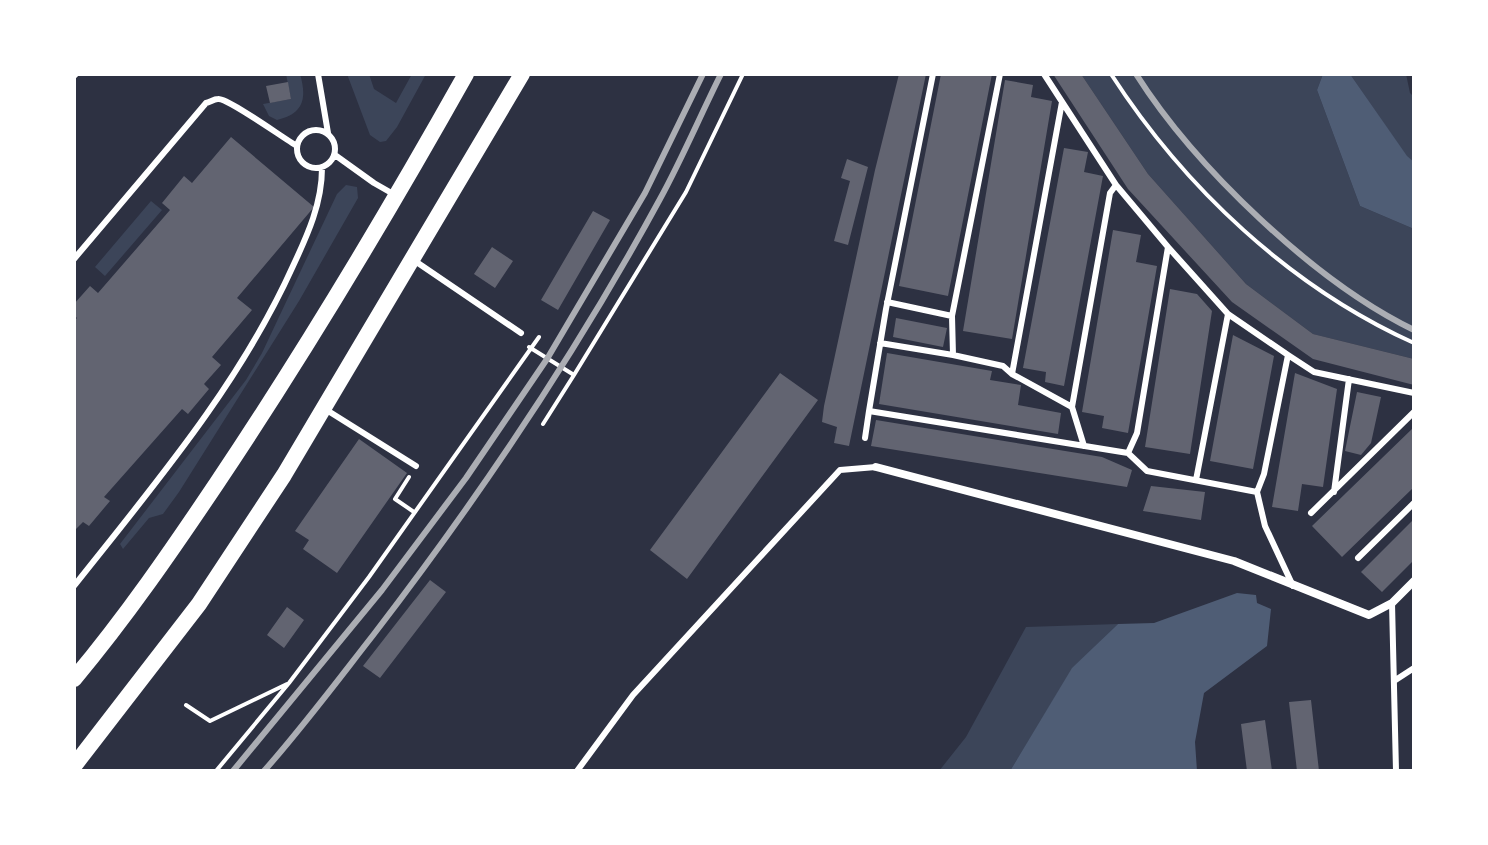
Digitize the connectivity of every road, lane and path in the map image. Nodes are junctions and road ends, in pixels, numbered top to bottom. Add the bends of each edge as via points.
1 (318, 74) edge
2 (466, 74) edge
3 (522, 74) edge
4 (743, 74) edge
5 (933, 74) edge
6 (1000, 74) edge
7 (1044, 74) edge
8 (1111, 74) edge
9 (1062, 102) junction
10 (328, 133) junction
11 (297, 146) junction
12 (335, 155) junction
13 (322, 168) junction
14 (1116, 185) junction
15 (397, 196) junction
16 (1168, 247) junction
17 (74, 259) edge
18 (414, 260) junction
19 (887, 302) junction
20 (1228, 314) junction
21 (952, 316) junction
22 (521, 333) dead end
23 (539, 337) dead end
24 (880, 343) junction
25 (1414, 343) edge
26 (531, 349) junction
27 (953, 355) junction
28 (1288, 355) junction
29 (1012, 374) junction
30 (574, 375) junction
31 (1349, 379) junction
32 (1414, 393) edge
33 (1072, 407) junction
34 (324, 408) junction
35 (869, 411) junction
36 (1414, 412) edge
37 (543, 424) dead end
38 (865, 438) dead end
39 (1084, 446) junction
40 (1128, 453) junction
41 (416, 466) joint
42 (876, 467) joint
43 (1196, 480) junction
44 (1257, 492) junction
45 (1334, 492) junction
46 (1414, 503) edge
47 (414, 512) junction
48 (1311, 513) dead end
49 (1358, 558) dead end
50 (1414, 581) edge
51 (74, 586) edge
52 (1293, 586) junction
53 (1392, 603) junction
54 (1414, 668) edge
55 (74, 679) edge
56 (1394, 681) junction
57 (289, 683) junction
58 (186, 705) dead end
59 (74, 766) edge
60 (216, 771) edge
61 (577, 771) edge
62 (1396, 771) edge

1 - 10 lane
2 - 15 main road
3 - 18 main road
4 - 30 path via 686,192
5 - 19 lane
6 - 21 lane
7 - 9 lane
8 - 25 path via 1150,133 1232,219 1347,308
9 - 14 lane
9 - 29 lane
10 - 11 lane via 309,131
10 - 12 lane
11 - 13 lane via 303,164
11 - 17 lane via 229,101 206,103
12 - 13 lane
12 - 15 lane
13 - 51 lane via 321,196 268,316 202,423
14 - 16 lane
14 - 33 lane via 1110,193
15 - 55 main road via 251,432 152,579
16 - 20 lane
16 - 40 lane via 1137,433
18 - 22 lane
18 - 34 main road
19 - 21 lane
19 - 24 lane
20 - 28 lane
20 - 43 lane
21 - 27 lane
23 - 26 path
24 - 27 lane
24 - 35 lane
26 - 30 path
26 - 47 path
27 - 29 lane via 1003,366
28 - 31 lane via 1314,372
28 - 44 lane
29 - 33 lane
30 - 37 path
31 - 32 lane
31 - 45 lane
33 - 39 lane
34 - 41 lane
34 - 59 main road via 199,604
35 - 38 lane
35 - 39 lane
36 - 45 lane
39 - 40 lane
40 - 43 lane via 1147,471
41 - 47 path via 395,499
42 - 52 street via 1234,561
42 - 61 lane via 840,470 633,695
43 - 44 lane
44 - 52 lane via 1265,526
45 - 48 lane
46 - 49 lane
47 - 57 path
50 - 53 street
52 - 53 street via 1369,615
53 - 56 lane
54 - 56 lane
56 - 62 lane
57 - 58 path via 210,721
57 - 60 path

